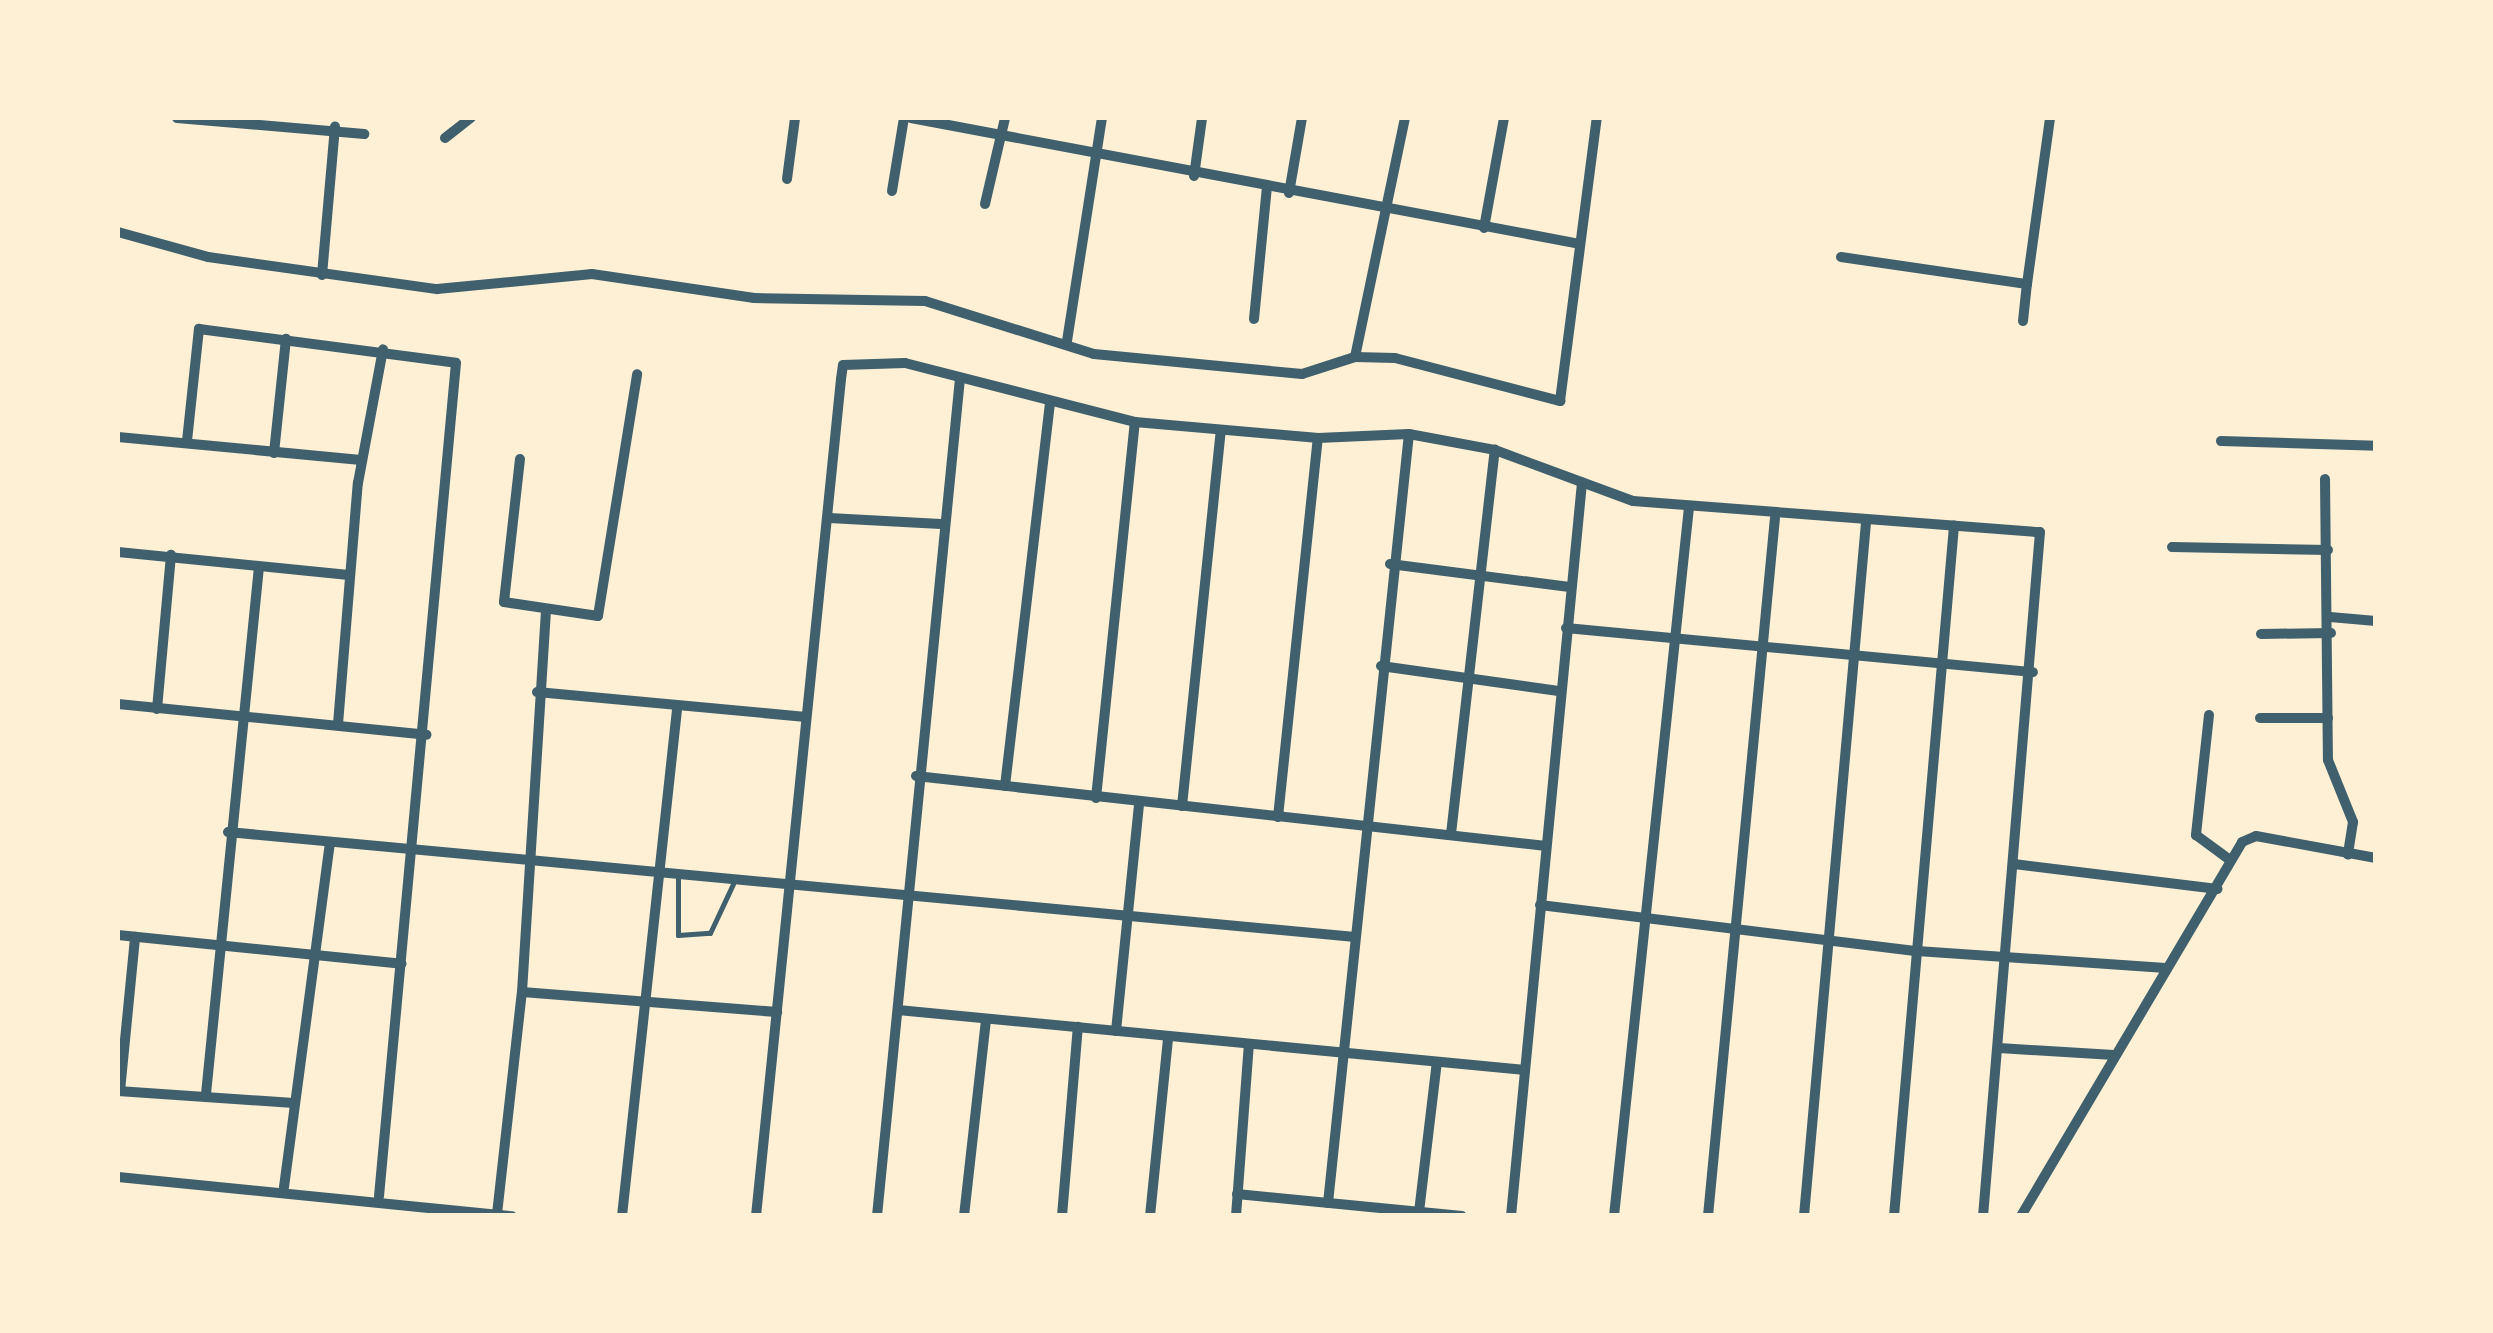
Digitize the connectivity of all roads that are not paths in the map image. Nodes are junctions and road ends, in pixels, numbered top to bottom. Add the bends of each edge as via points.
1 (177, 118) edge
2 (471, 118) edge
3 (794, 118) edge
4 (904, 118) edge
5 (912, 118) edge
6 (1004, 118) edge
7 (1102, 118) edge
8 (1202, 118) edge
9 (1302, 118) edge
10 (1405, 118) edge
11 (1504, 118) edge
12 (1596, 118) edge
13 (2050, 118) edge
14 (334, 127) junction
15 (364, 134) dead end
16 (1002, 136) junction
17 (445, 138) dead end
18 (1096, 156) junction
19 (1194, 176) junction
20 (787, 179) dead end
21 (1267, 188) junction
22 (892, 191) dead end
23 (1290, 192) junction
24 (986, 204) dead end
25 (1388, 210) junction
26 (1484, 228) junction
27 (118, 232) edge
28 (1575, 243) junction
29 (1841, 256) dead end
30 (322, 275) junction
31 (2027, 284) junction
32 (1254, 320) dead end
33 (2023, 320) dead end
34 (286, 339) junction
35 (1068, 341) junction
36 (384, 348) junction
37 (1355, 357) junction
38 (638, 374) dead end
39 (960, 378) junction
40 (1050, 403) junction
41 (1135, 422) junction
42 (1221, 431) junction
43 (1409, 434) junction
44 (118, 436) edge
45 (1318, 438) junction
46 (2221, 441) dead end
47 (187, 442) junction
48 (2376, 446) edge
49 (1495, 450) junction
50 (274, 453) junction
51 (520, 459) dead end
52 (361, 460) junction
53 (2325, 479) dead end
54 (1582, 482) junction
55 (1690, 508) junction
56 (828, 518) junction
57 (1775, 518) junction
58 (1866, 523) junction
59 (941, 524) junction
60 (1954, 526) junction
61 (2172, 548) dead end
62 (2328, 550) junction
63 (118, 552) edge
64 (171, 555) junction
65 (1390, 564) junction
66 (259, 567) junction
67 (350, 575) junction
68 (1480, 576) junction
69 (1570, 587) junction
70 (546, 610) junction
71 (2330, 617) junction
72 (2376, 621) edge
73 (1566, 628) junction
74 (2331, 633) junction
75 (2261, 634) dead end
76 (1676, 636) junction
77 (1759, 647) junction
78 (1856, 655) junction
79 (1941, 665) junction
80 (1381, 666) junction
81 (2033, 672) junction
82 (1467, 678) junction
83 (537, 692) junction
84 (1560, 692) junction
85 (118, 704) edge
86 (157, 709) junction
87 (678, 710) junction
88 (2209, 715) dead end
89 (245, 717) junction
90 (806, 717) junction
91 (2260, 718) dead end
92 (2328, 718) junction
93 (338, 724) junction
94 (426, 735) junction
95 (916, 776) junction
96 (1005, 786) junction
97 (1096, 798) junction
98 (1139, 803) junction
99 (1182, 806) junction
100 (1278, 816) junction
101 (1366, 822) junction
102 (228, 832) junction
103 (1451, 834) junction
104 (330, 844) junction
105 (1546, 846) junction
106 (415, 851) junction
107 (2348, 855) junction
108 (2376, 858) edge
109 (2230, 860) junction
110 (532, 864) junction
111 (2014, 864) junction
112 (660, 875) junction
113 (678, 876) junction
114 (733, 884) junction
115 (792, 887) junction
116 (2217, 888) junction
117 (908, 890) junction
118 (1540, 905) junction
119 (1128, 915) junction
120 (1645, 921) junction
121 (1734, 928) junction
122 (118, 935) edge
123 (135, 936) junction
124 (1355, 938) junction
125 (1827, 938) junction
126 (220, 947) junction
127 (1916, 951) junction
128 (314, 955) junction
129 (2009, 958) junction
130 (402, 964) junction
131 (2165, 968) junction
132 (522, 992) junction
133 (647, 1002) junction
134 (898, 1010) junction
135 (777, 1012) junction
136 (986, 1021) junction
137 (1078, 1027) junction
138 (1116, 1031) junction
139 (1168, 1038) junction
140 (1249, 1045) junction
141 (1999, 1048) junction
142 (1343, 1053) junction
143 (2114, 1055) junction
144 (1437, 1062) junction
145 (1525, 1070) junction
146 (119, 1091) edge
147 (206, 1094) junction
148 (294, 1103) junction
149 (118, 1177) edge
150 (284, 1187) junction
151 (1238, 1194) junction
152 (379, 1196) junction
153 (1328, 1203) junction
154 (1419, 1212) junction
155 (497, 1214) edge
156 (512, 1216) edge
157 (622, 1216) edge
158 (756, 1216) edge
159 (877, 1216) edge
160 (964, 1216) edge
161 (1062, 1216) edge
162 (1150, 1216) edge
163 (1236, 1216) edge
164 (1462, 1216) edge
165 (1512, 1216) edge
166 (1614, 1216) edge
167 (1708, 1216) edge
168 (1804, 1216) edge
169 (1894, 1216) edge
170 (1983, 1216) edge
171 (2021, 1216) edge

1 - 14 street
2 - 17 street
3 - 20 street
4 - 22 street
5 - 16 street
6 - 16 street
7 - 18 street
8 - 19 street
9 - 23 street
10 - 25 street
11 - 26 street
12 - 28 street
13 - 31 street
14 - 15 street
14 - 30 street
16 - 18 street
16 - 24 street
18 - 19 street
18 - 35 street
19 - 21 street
21 - 23 street
21 - 32 street
23 - 25 street
25 - 26 street
25 - 37 street
26 - 28 street
27 - 30 street
28 - 37 street via 1568,286 1578,292 1560,401 1394,358
29 - 31 street
30 - 35 street via 492,289 592,274 754,298 925,301
31 - 33 street
34 - 36 street
34 - 47 street via 199,329
34 - 50 street
35 - 37 street via 1094,354 1302,374
36 - 52 street
36 - 94 street via 456,363
38 - 70 street via 600,613
39 - 40 street
39 - 56 street via 923,364 843,365
39 - 59 street
40 - 41 street
40 - 96 street
41 - 42 street
41 - 97 street
42 - 45 street
42 - 99 street
43 - 45 street
43 - 49 street
43 - 65 street
44 - 47 street
45 - 100 street
46 - 48 street
47 - 50 street
49 - 54 street
49 - 68 street
50 - 52 street
51 - 70 street via 503,596 507,605
52 - 67 street
53 - 62 street
54 - 55 street
54 - 69 street
55 - 57 street
55 - 76 street
56 - 59 street
56 - 90 street
57 - 58 street
57 - 77 street
58 - 60 street
58 - 78 street
59 - 95 street
60 - 79 street
60 - 81 street via 2038,530
61 - 62 street
62 - 71 street
63 - 64 street
64 - 66 street
64 - 86 street
65 - 68 street
65 - 80 street
66 - 67 street
66 - 89 street
67 - 93 street
68 - 69 street
68 - 82 street
69 - 73 street
70 - 83 street
71 - 72 street
71 - 74 street
73 - 76 street
73 - 84 street
74 - 75 street
74 - 92 street
76 - 77 street
76 - 120 street
77 - 78 street
77 - 121 street
78 - 79 street
78 - 125 street
79 - 81 street
79 - 127 street
80 - 82 street
80 - 101 street
81 - 111 street
82 - 84 street
82 - 103 street
83 - 87 street
83 - 110 street
84 - 105 street
85 - 86 street
86 - 89 street
87 - 90 street
87 - 112 street
88 - 109 street via 2196,834
89 - 93 street
89 - 102 street
90 - 115 street
91 - 92 street
92 - 107 street via 2328,760 2352,822
93 - 94 street
94 - 106 street
95 - 96 street
95 - 117 street
96 - 97 street
97 - 98 street
98 - 99 street
98 - 119 street
99 - 100 street
100 - 101 street
101 - 103 street
101 - 124 street
102 - 104 street
102 - 126 street
103 - 105 street
104 - 106 street
104 - 128 street
105 - 118 street
106 - 110 street
106 - 130 street
107 - 108 street
107 - 109 street via 2249,838
109 - 116 street
110 - 112 street
110 - 132 street
111 - 116 street
111 - 129 street
112 - 113 street
112 - 133 street
113 - 114 street
113 - 114 lane via 678,936 710,934
114 - 115 street
115 - 117 street
115 - 135 street
116 - 131 street
117 - 119 street
117 - 134 street
118 - 120 street
118 - 145 street
119 - 124 street
119 - 138 street
120 - 121 street
120 - 166 street
121 - 125 street
121 - 167 street
122 - 123 street
123 - 126 street
123 - 146 street
124 - 142 street
125 - 127 street
125 - 168 street
126 - 128 street
126 - 147 street
127 - 129 street
127 - 169 street
128 - 130 street
128 - 148 street
129 - 131 street
129 - 141 street
130 - 152 street
131 - 143 street
132 - 133 street
132 - 155 street
133 - 135 street
133 - 157 street
134 - 136 street
134 - 159 street
135 - 158 street
136 - 137 street
136 - 160 street
137 - 138 street
137 - 161 street
138 - 139 street
139 - 140 street
139 - 162 street
140 - 142 street
140 - 151 street
141 - 143 street
141 - 170 street
142 - 144 street
142 - 153 street
143 - 171 street
144 - 145 street
144 - 154 street
145 - 165 street
146 - 147 street
147 - 148 street
148 - 150 street
149 - 150 street
150 - 152 street
151 - 153 street
151 - 163 street
152 - 155 street
153 - 154 street
154 - 164 street
155 - 156 street

